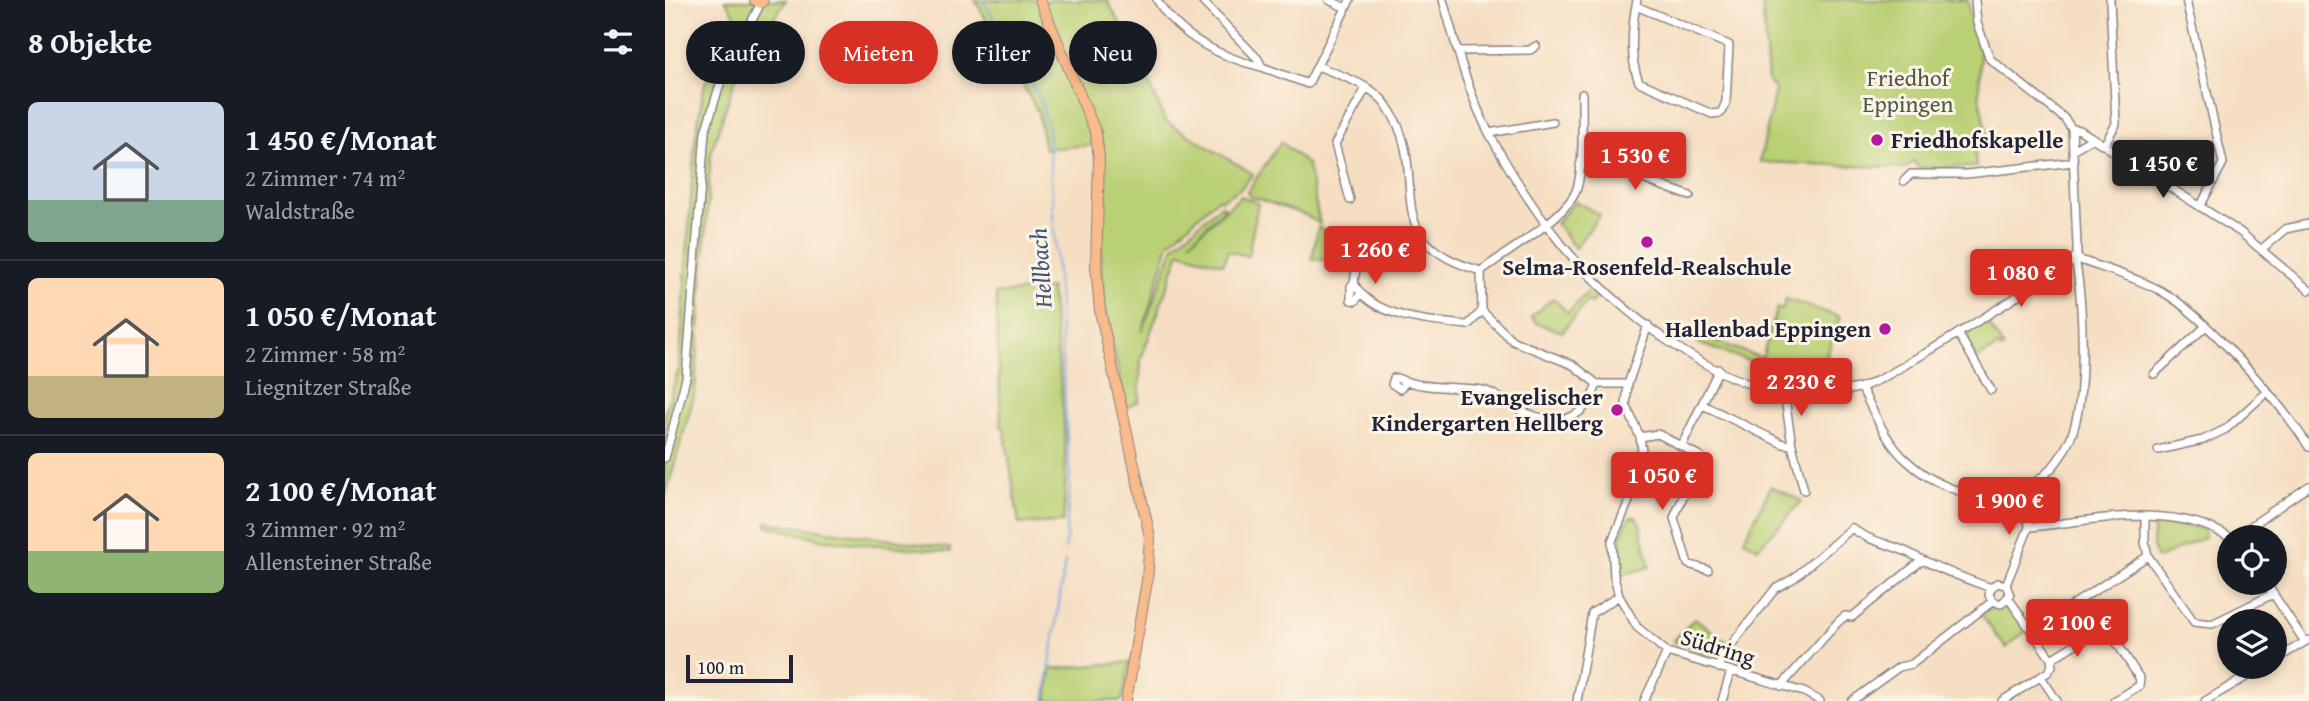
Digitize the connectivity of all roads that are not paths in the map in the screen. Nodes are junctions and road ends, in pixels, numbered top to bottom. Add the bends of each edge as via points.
1 (1040, 0) edge
2 (1157, 0) edge
3 (1201, 0) edge
4 (1329, 0) edge
5 (1350, 0) edge
6 (1443, 0) edge
7 (1975, 0) edge
8 (2110, 0) edge
9 (2186, 0) edge
10 (760, 1) edge
11 (1637, 3) edge
12 (1346, 8) junction
13 (1536, 46) dead end
14 (1459, 51) junction
15 (1262, 66) junction
16 (1318, 66) junction
17 (1366, 88) junction
18 (1583, 94) dead end
19 (1553, 122) dead end
20 (2072, 129) junction
21 (1489, 133) junction
22 (2092, 138) junction
23 (2104, 145) junction
24 (2074, 149) junction
25 (2074, 162) junction
26 (1580, 165) junction
27 (1904, 180) dead end
28 (1690, 196) dead end
29 (1350, 201) dead end
30 (2200, 207) junction
31 (1546, 223) junction
32 (2309, 224) edge
33 (1355, 236) dead end
34 (2263, 248) junction
35 (2075, 258) junction
36 (1482, 271) junction
37 (2309, 290) edge
38 (1482, 311) junction
39 (1648, 325) junction
40 (2205, 327) junction
41 (1958, 333) junction
42 (1719, 369) junction
43 (2154, 374) dead end
44 (1406, 382) dead end
45 (1597, 384) junction
46 (1628, 384) junction
47 (1861, 387) junction
48 (1991, 390) dead end
49 (1784, 392) junction
50 (2267, 392) junction
51 (1703, 405) junction
52 (1640, 437) junction
53 (1682, 445) junction
54 (1792, 445) junction
55 (2309, 447) edge
56 (2158, 450) dead end
57 (665, 458) edge
58 (2309, 486) edge
59 (1804, 490) dead end
60 (2022, 491) junction
61 (2145, 517) junction
62 (2252, 525) edge
63 (2029, 527) junction
64 (2217, 531) edge
65 (2148, 556) junction
66 (1921, 561) junction
67 (1708, 570) dead end
68 (2006, 585) junction
69 (1991, 588) junction
70 (2271, 595) edge
71 (2274, 595) edge
72 (1619, 596) junction
73 (2009, 599) junction
74 (1993, 601) junction
75 (2032, 631) junction
76 (2307, 641) edge
77 (1667, 652) junction
78 (2287, 653) edge
79 (2051, 659) junction
80 (1719, 668) junction
81 (1731, 671) junction
82 (2041, 677) junction
83 (2243, 679) edge
84 (1781, 686) junction
85 (1126, 701) edge
86 (1577, 701) edge
87 (1644, 701) edge
88 (1722, 701) edge
89 (1820, 701) edge
90 (1851, 701) edge
91 (2002, 701) edge
92 (2057, 701) edge
93 (2114, 701) edge
94 (2205, 701) edge

1 - 85 main road via 1096,134 1100,311 1150,537
2 - 15 street via 1174,22 1221,55
3 - 15 street
4 - 12 street
5 - 12 street
6 - 14 street
7 - 20 street via 1977,23 1990,59
8 - 23 street via 2116,124
9 - 30 street via 2223,163
10 - 57 street via 722,78 705,132 687,365
11 - 11 street via 1634,45 1639,82 1713,114 1721,113 1726,102 1729,45
12 - 16 street
13 - 14 street via 1530,50
14 - 21 street
15 - 16 street via 1308,84
16 - 17 street
17 - 29 street via 1335,144
17 - 36 street via 1387,105 1398,127 1408,158 1411,211 1424,242 1436,254
18 - 26 street
19 - 21 street
20 - 22 street
20 - 24 street
21 - 31 street
22 - 23 street
22 - 24 street
23 - 30 street
24 - 25 street
25 - 27 street via 1967,174 1911,174
25 - 35 street
26 - 28 street via 1612,168
26 - 31 street via 1574,195
30 - 34 street
31 - 36 street
31 - 39 street via 1590,275
32 - 34 street via 2285,229
33 - 38 street via 1354,283 1361,294 1423,321 1468,325
34 - 37 street
35 - 40 street via 2163,292
35 - 41 street
35 - 60 street via 2081,343 2076,421 2056,461
36 - 38 street
38 - 45 street via 1513,341 1573,365
39 - 42 street
39 - 46 street, Südring
40 - 43 street
40 - 50 street
41 - 47 street
41 - 48 street
42 - 49 street
42 - 51 street
44 - 45 street via 1486,390 1517,409 1556,422 1572,417 1590,402
45 - 46 street
46 - 52 street, Südring via 1626,405
47 - 49 street via 1797,395
47 - 60 street via 1892,445 1921,472 1983,495
49 - 54 street
50 - 55 street
50 - 56 street via 2226,429 2203,440
51 - 53 street
51 - 54 street
52 - 53 street via 1658,434
52 - 72 street, Südring via 1642,475 1612,541
53 - 67 street via 1700,458 1674,519 1688,564
54 - 59 street
58 - 62 street
60 - 63 street
61 - 63 street
61 - 64 street via 2195,520
61 - 65 street
63 - 68 street
65 - 70 street via 2188,615 2202,625
65 - 75 street
66 - 69 street
66 - 80 street via 1852,528 1775,589 1721,658
66 - 84 street via 1852,617 1837,622
68 - 69 street via 1997,583
68 - 73 street
69 - 74 street
71 - 76 street
72 - 77 street, Südring via 1637,627
72 - 86 street via 1593,613
73 - 74 street via 2001,604
73 - 75 street
74 - 90 street via 1912,664 1899,667
75 - 79 street
76 - 78 street
77 - 80 street, Südring
77 - 87 street
79 - 82 street via 2052,666
79 - 93 street via 2102,628 2108,629 2140,679 2139,686
80 - 81 street, Südring
81 - 84 street, Südring
81 - 88 street
82 - 91 street
82 - 92 street
83 - 94 street
84 - 89 street, Südring

